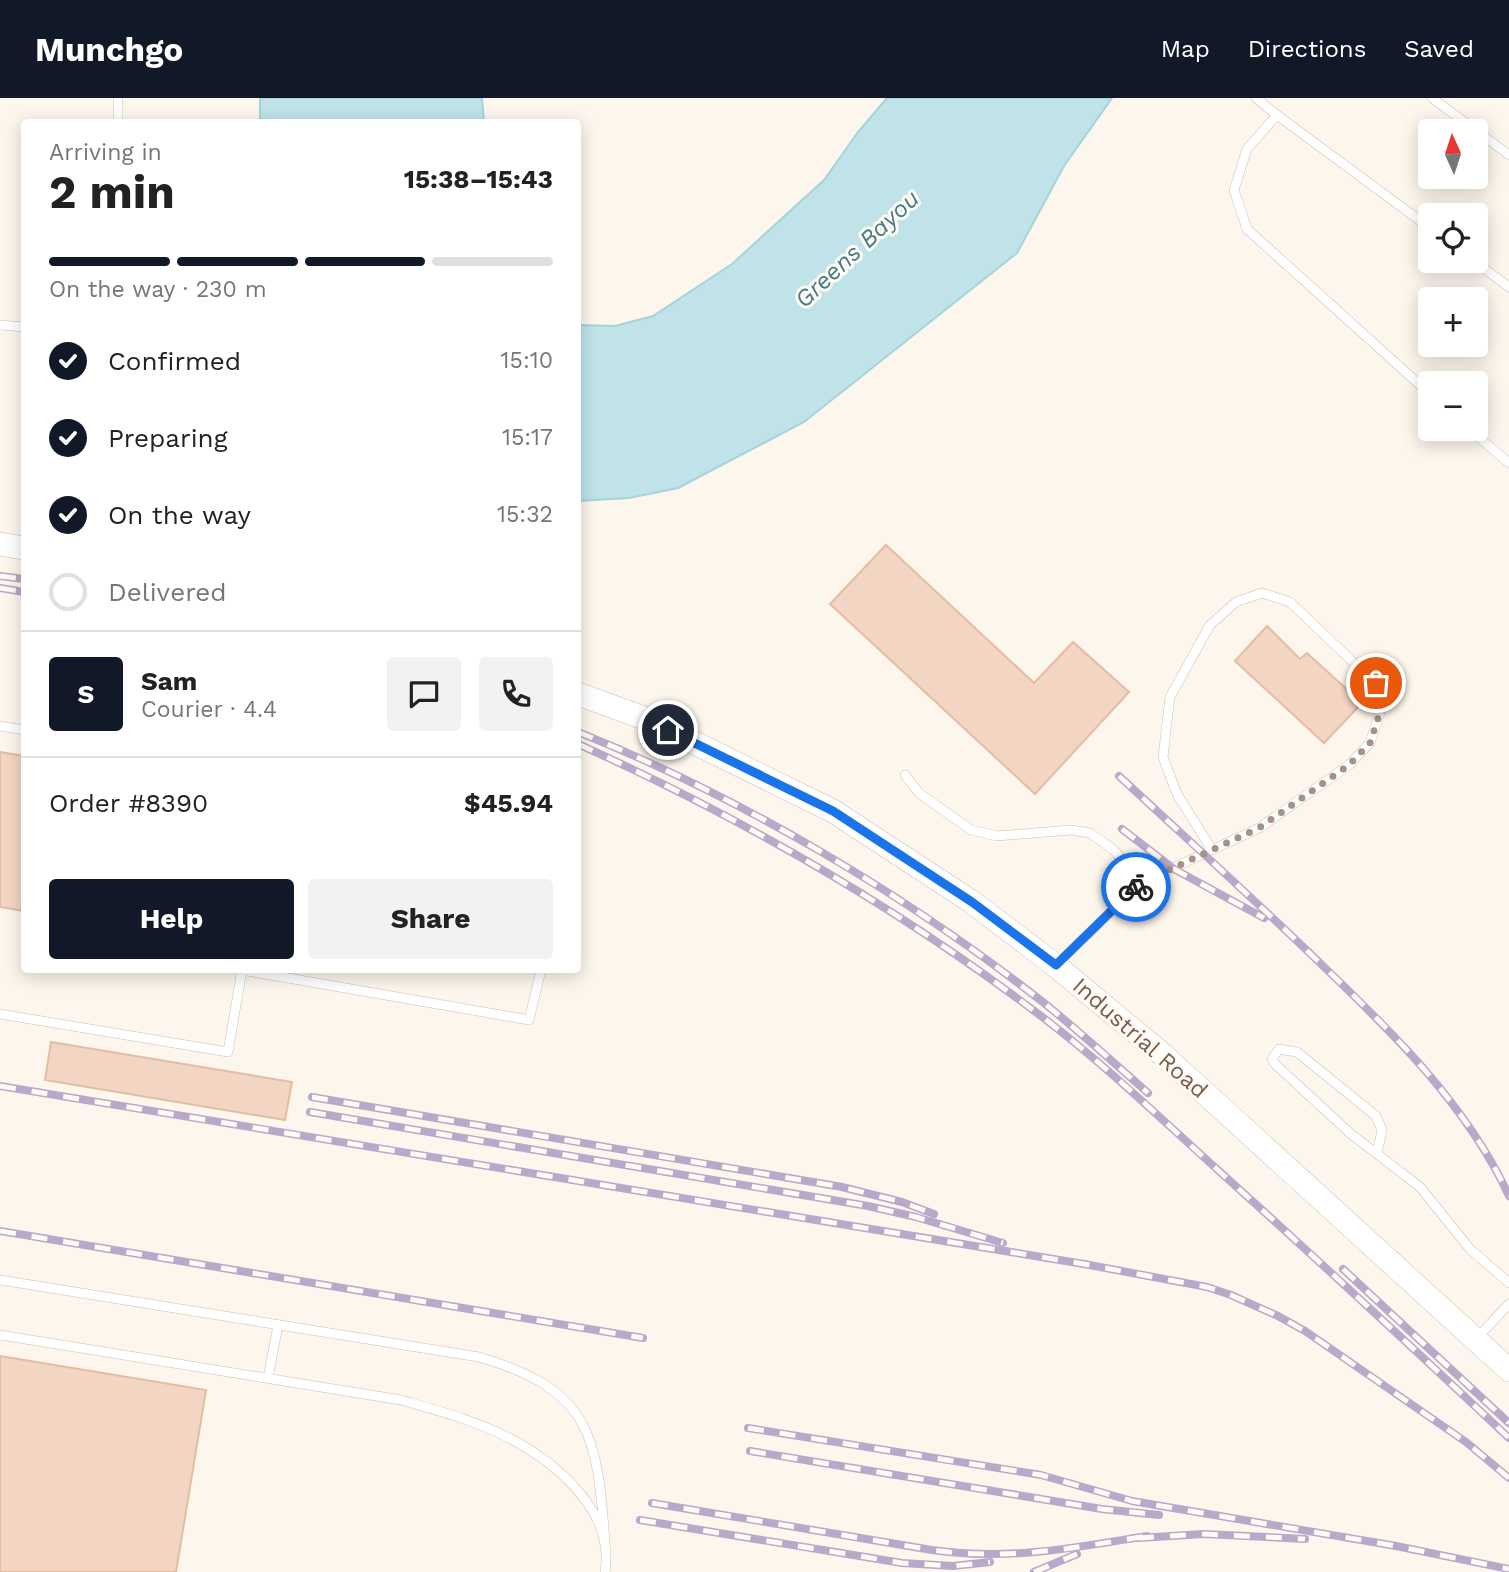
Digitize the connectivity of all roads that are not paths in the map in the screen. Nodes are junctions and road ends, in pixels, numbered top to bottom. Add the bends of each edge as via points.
1 (118, 98) edge
2 (1256, 98) edge
3 (1432, 98) edge
4 (1277, 115) junction
5 (118, 119) edge
6 (1509, 155) edge
7 (1418, 219) edge
8 (1488, 271) edge
9 (1509, 287) edge
10 (0, 325) edge
11 (21, 327) edge
12 (1418, 383) edge
13 (1483, 441) edge
14 (1509, 463) edge
15 (0, 544) edge
16 (21, 548) edge
17 (581, 695) edge
18 (0, 726) edge
19 (21, 730) edge
20 (905, 775) dead end
21 (1212, 850) junction
22 (1141, 883) junction
23 (1056, 965) junction
24 (241, 973) edge
25 (259, 973) edge
26 (540, 973) edge
27 (0, 1014) edge
28 (1377, 1154) junction
29 (0, 1280) edge
30 (1509, 1283) edge
31 (1509, 1304) edge
32 (278, 1325) junction
33 (0, 1335) edge
34 (1476, 1340) junction
35 (1509, 1370) edge
36 (268, 1378) junction
37 (606, 1542) junction
38 (605, 1572) edge

1 - 5 lane
2 - 4 lane
3 - 6 lane
4 - 7 lane
4 - 12 lane via 1247,149 1234,190 1247,229
8 - 9 lane
10 - 11 lane
13 - 14 lane
15 - 16 street
17 - 23 street, Industrial Road via 644,718 833,811 972,902
18 - 19 lane
20 - 22 lane via 919,793 971,830 997,836 1071,830 1090,834 1114,850
21 - 21 lane via 1259,828 1349,765 1370,743 1381,709 1376,683 1290,603 1262,593 1236,602 1210,625 1171,697 1163,757 1177,794
21 - 22 lane
22 - 23 lane
23 - 34 street, Industrial Road via 1162,1054
24 - 27 lane via 228,1052
25 - 26 lane via 529,1020
28 - 28 lane via 1275,1065 1272,1059 1279,1049 1297,1052 1376,1116 1382,1130
28 - 30 lane via 1420,1187 1470,1249
29 - 32 lane
31 - 34 lane
32 - 36 lane
32 - 37 lane via 479,1356 546,1384 572,1406 586,1427
33 - 36 lane
34 - 35 street, Industrial Road
36 - 37 lane via 401,1401 512,1439 551,1465 578,1491
37 - 38 lane

